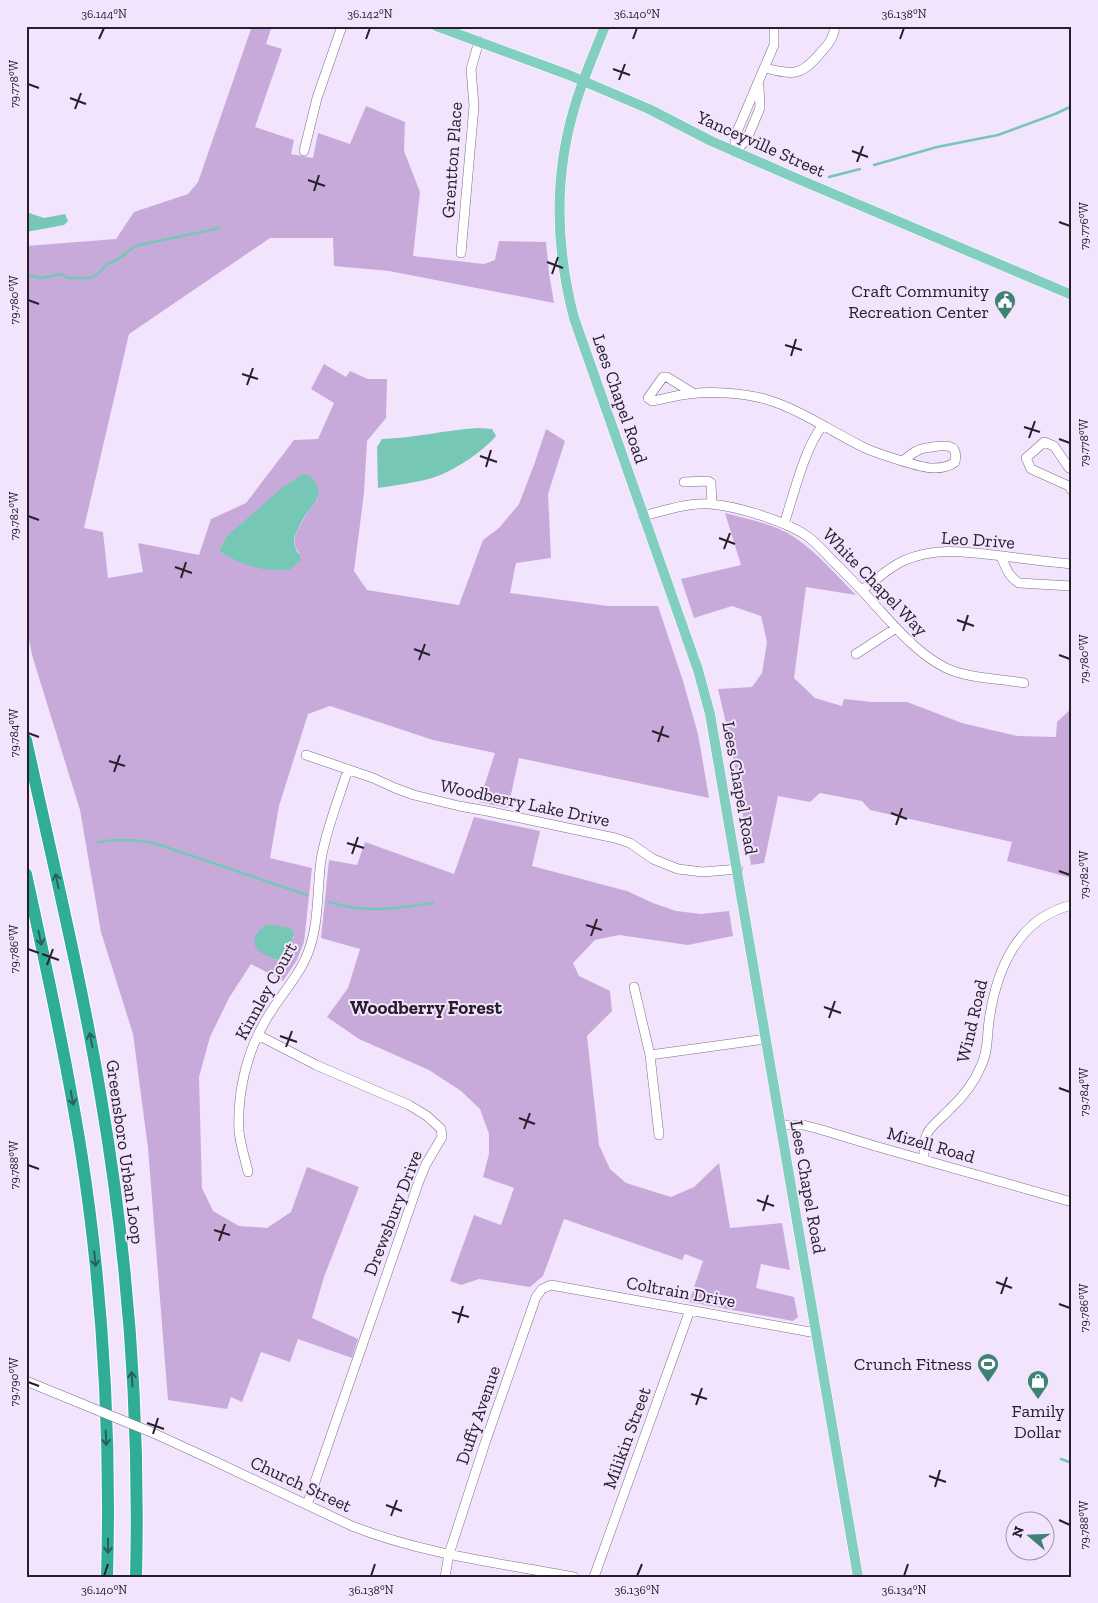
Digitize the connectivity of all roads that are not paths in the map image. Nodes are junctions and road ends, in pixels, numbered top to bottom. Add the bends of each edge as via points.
1 (342, 26) edge
2 (436, 26) edge
3 (605, 26) edge
4 (774, 26) edge
5 (835, 26) edge
6 (479, 41) junction
7 (765, 68) junction
8 (583, 81) junction
9 (759, 83) junction
10 (744, 115) junction
11 (756, 120) junction
12 (304, 151) dead end
13 (735, 152) junction
14 (461, 253) dead end
15 (1072, 295) edge
16 (693, 394) junction
17 (822, 426) junction
18 (904, 460) junction
19 (1072, 469) edge
20 (1072, 475) edge
21 (684, 482) dead end
22 (1070, 489) edge
23 (712, 504) junction
24 (643, 516) junction
25 (784, 524) junction
26 (1001, 556) junction
27 (1072, 564) edge
28 (1072, 586) edge
29 (862, 590) junction
30 (896, 628) junction
31 (856, 654) dead end
32 (1024, 683) dead end
33 (26, 740) edge
34 (306, 755) dead end
35 (348, 769) junction
36 (738, 869) junction
37 (26, 874) edge
38 (1072, 905) edge
39 (634, 987) dead end
40 (258, 1035) junction
41 (766, 1039) junction
42 (650, 1055) junction
43 (781, 1125) junction
44 (659, 1135) dead end
45 (924, 1160) junction
46 (248, 1172) dead end
47 (1072, 1202) edge
48 (542, 1289) joint
49 (690, 1310) junction
50 (816, 1333) junction
51 (26, 1381) edge
52 (307, 1505) junction
53 (136, 1515) junction
54 (449, 1554) junction
55 (107, 1577) edge
56 (136, 1577) edge
57 (141, 1577) edge
58 (445, 1577) edge
59 (574, 1577) edge
60 (594, 1577) edge
61 (858, 1577) edge

1 - 12 street via 317,98
2 - 6 main road, Yanceyville Street
3 - 8 main road, Lees Chapel Road
4 - 7 street via 774,46
5 - 7 street via 829,44 811,65 799,72 784,73
6 - 8 main road, Yanceyville Street
6 - 14 street, Grentton Place via 471,69 474,106
7 - 9 street
8 - 13 main road, Yanceyville Street via 649,109
8 - 24 main road, Lees Chapel Road via 570,124 561,176 562,263 574,318
9 - 10 street
9 - 11 street via 760,108
10 - 11 street
10 - 13 street via 736,134
11 - 13 street via 748,139
13 - 15 main road, Yanceyville Street
16 - 16 street via 652,401 648,398 667,376
16 - 17 street via 733,394 764,399
17 - 18 street via 866,448
17 - 25 street via 809,450
18 - 18 street via 932,468 951,465 956,462 956,457 954,449 944,445 918,450
19 - 22 street via 1054,446 1044,442 1026,458 1031,469
20 - 22 street
21 - 23 street via 711,483
23 - 24 street, White Chapel Way via 678,507
23 - 25 street, White Chapel Way via 747,511
24 - 36 main road, Lees Chapel Road via 705,690
25 - 29 street, White Chapel Way via 815,542
26 - 27 street, Leo Drive
26 - 28 street via 1008,573 1020,583
26 - 29 street, Leo Drive via 954,551 921,555 891,568
29 - 30 street, White Chapel Way
30 - 31 street
30 - 32 street, White Chapel Way via 928,657 948,669
53 -> 33 highway, Greensboro Urban Loop via 129,1322 110,1158 83,1004
34 - 35 street, Woodberry Lake Drive
35 - 36 street, Woodberry Lake Drive via 422,797 615,838 678,869 703,872
35 - 40 street, Kinnley Court via 321,859 310,950
36 - 41 main road, Lees Chapel Road
37 -> 55 highway via 66,1060 94,1256 106,1411
38 - 45 street, Wind Road via 1035,923 1009,954 994,994 982,1065 966,1092 927,1133
39 - 42 street
40 - 46 street, Kinnley Court via 248,1059 241,1093 239,1131
40 - 52 street, Drewsbury Drive via 316,1065 409,1105 442,1129 442,1137 419,1181
41 - 42 street
41 - 43 main road, Lees Chapel Road
42 - 44 street
43 - 45 street, Mizell Road via 819,1128
43 - 50 main road, Lees Chapel Road
45 - 47 street, Mizell Road
48 - 49 street, Coltrain Drive via 551,1285
48 - 54 street, Duffy Avenue via 536,1297
49 - 50 street, Coltrain Drive
49 - 60 street, Milikin Street
50 - 61 main road, Lees Chapel Road
51 - 52 street, Church Street, bridge via 151,1432
52 - 54 street, Church Street via 372,1534
53 - 56 highway, Greensboro Urban Loop
53 - 57 highway
54 - 58 street, Duffy Avenue
54 - 59 street, Church Street

